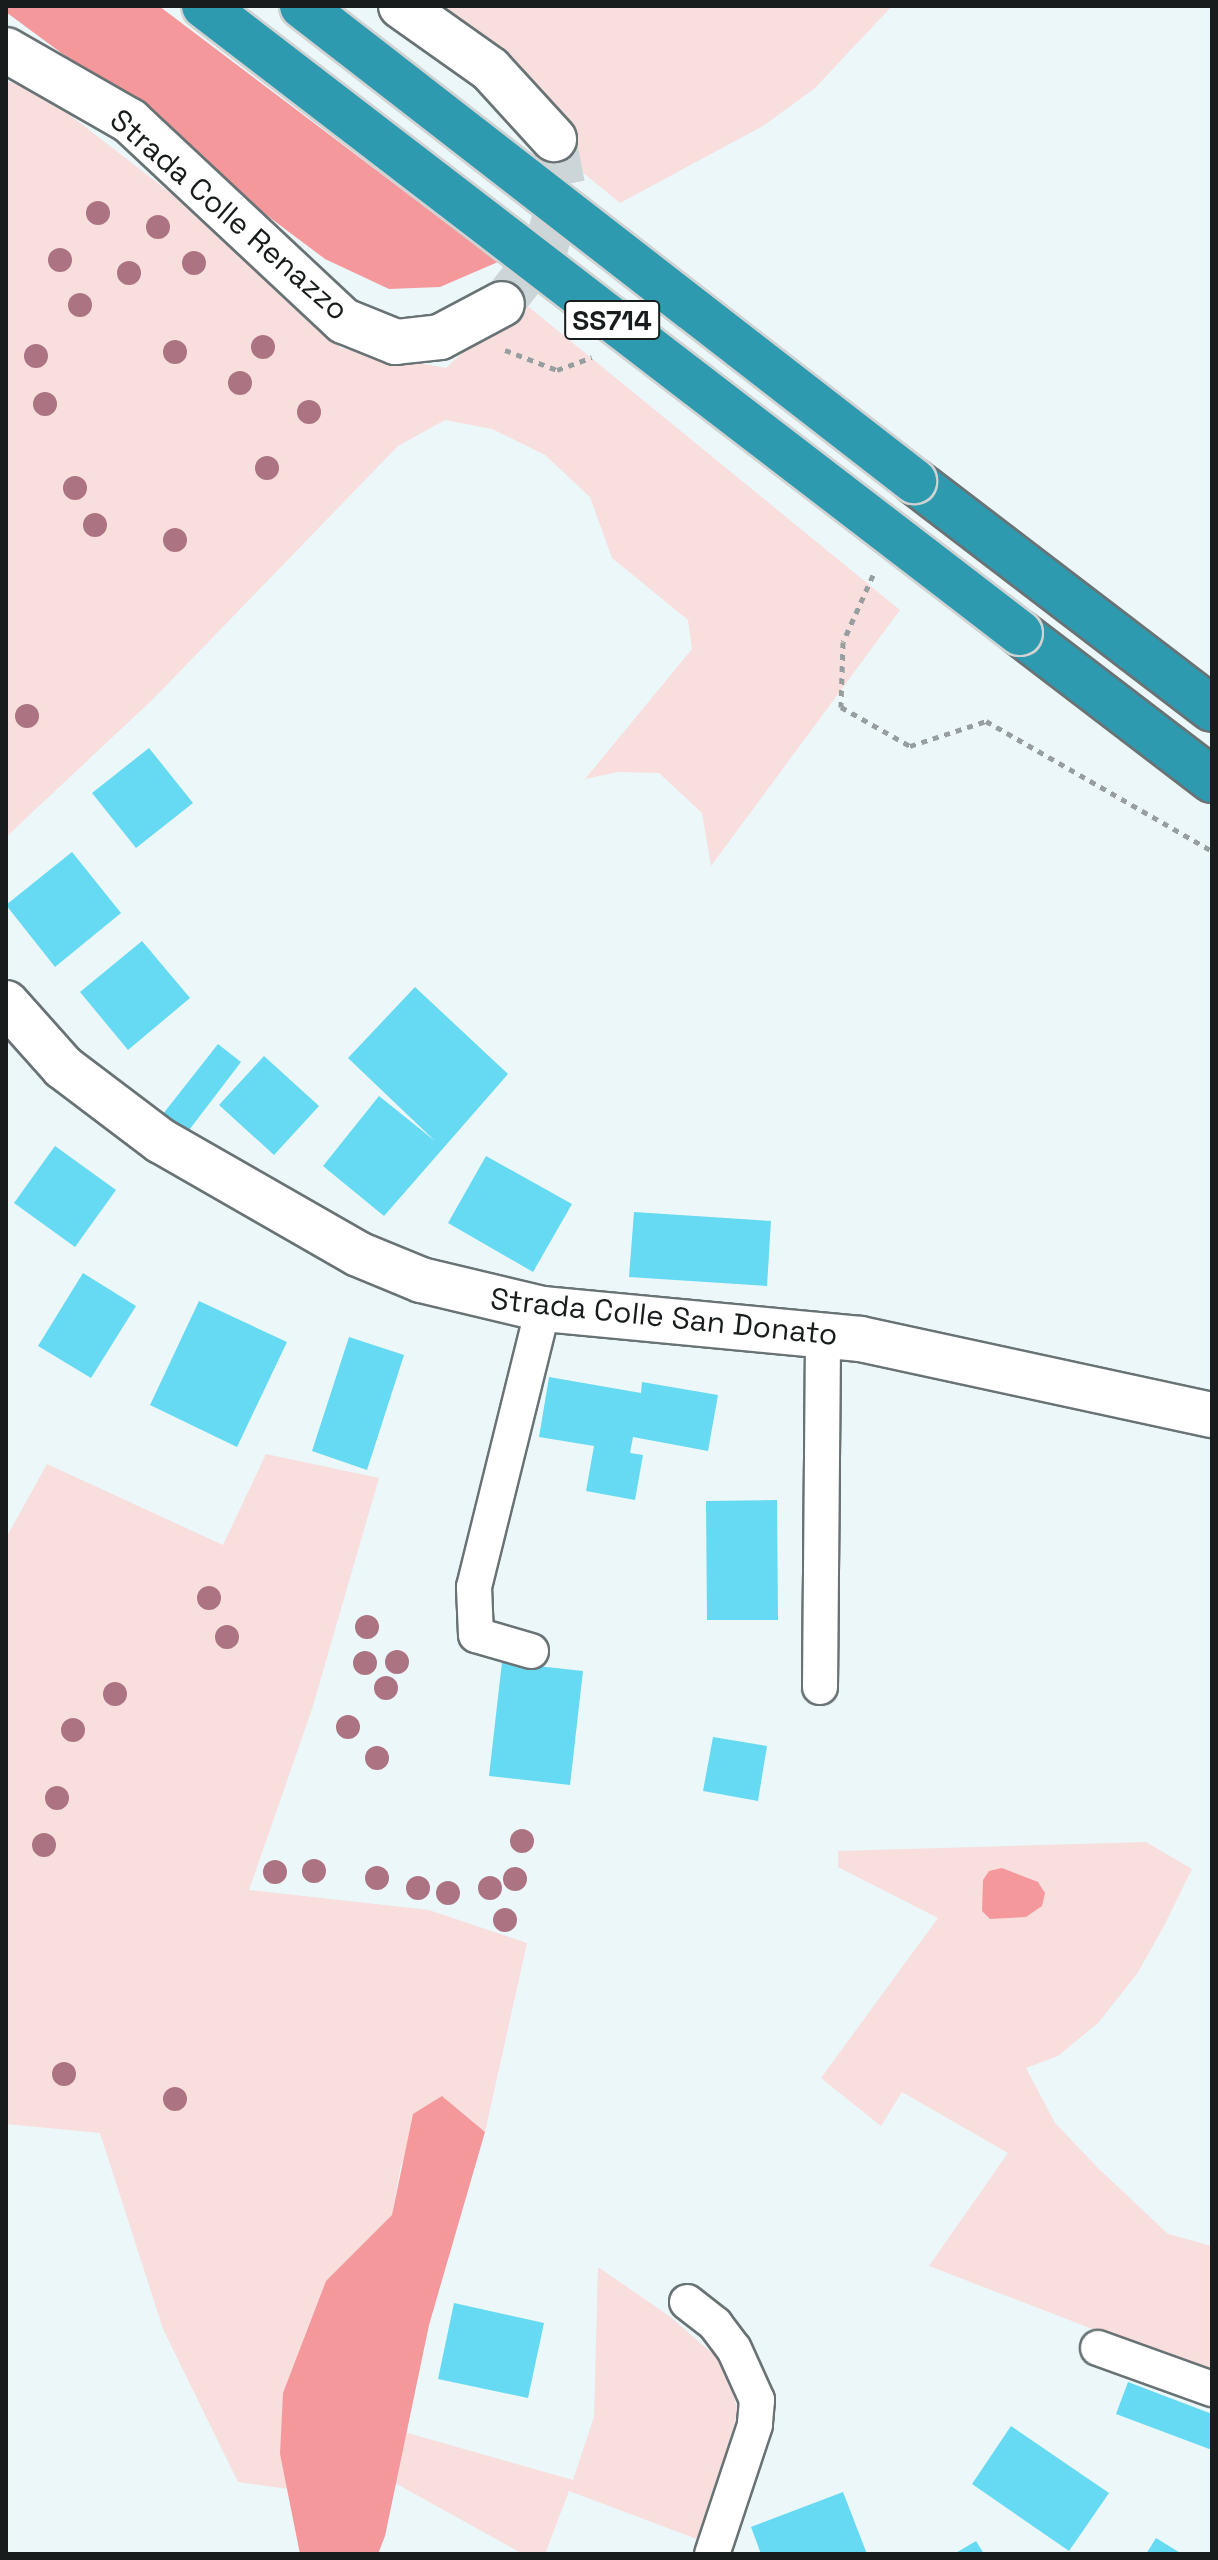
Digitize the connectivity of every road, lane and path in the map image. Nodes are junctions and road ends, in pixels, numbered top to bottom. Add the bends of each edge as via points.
1 (204, 6) edge
2 (302, 6) edge
3 (401, 6) edge
4 (6, 50) edge
5 (554, 139) tunnel mouth
6 (488, 311) joint
7 (604, 352) dead end
8 (863, 566) dead end
9 (1212, 709) edge
10 (1212, 780) edge
11 (1212, 851) edge
12 (6, 1003) edge
13 (543, 1309) junction
14 (823, 1335) junction
15 (1212, 1415) edge
16 (531, 1651) dead end
17 (820, 1687) dead end
18 (687, 2302) dead end
19 (1098, 2348) dead end
20 (1212, 2389) edge
21 (712, 2554) edge

1 - 10 highway, SS714, bridge
2 - 9 highway, SS714, bridge
3 - 5 street via 490,69
4 - 6 street, Strada Colle Renazzo via 130,121 344,321 396,342 440,337
6 - 7 path via 508,353 557,370
8 - 11 path via 875,576 843,642 841,707 910,746 986,721
12 - 13 street, Strada Colle San Donato via 63,1067 113,1107 232,1185 358,1254 421,1280
13 - 14 street, Strada Colle San Donato
13 - 16 street via 474,1587 476,1635
14 - 15 street, Strada Colle San Donato
14 - 17 street
18 - 21 street via 715,2324 734,2349 757,2400 755,2425
19 - 20 street

